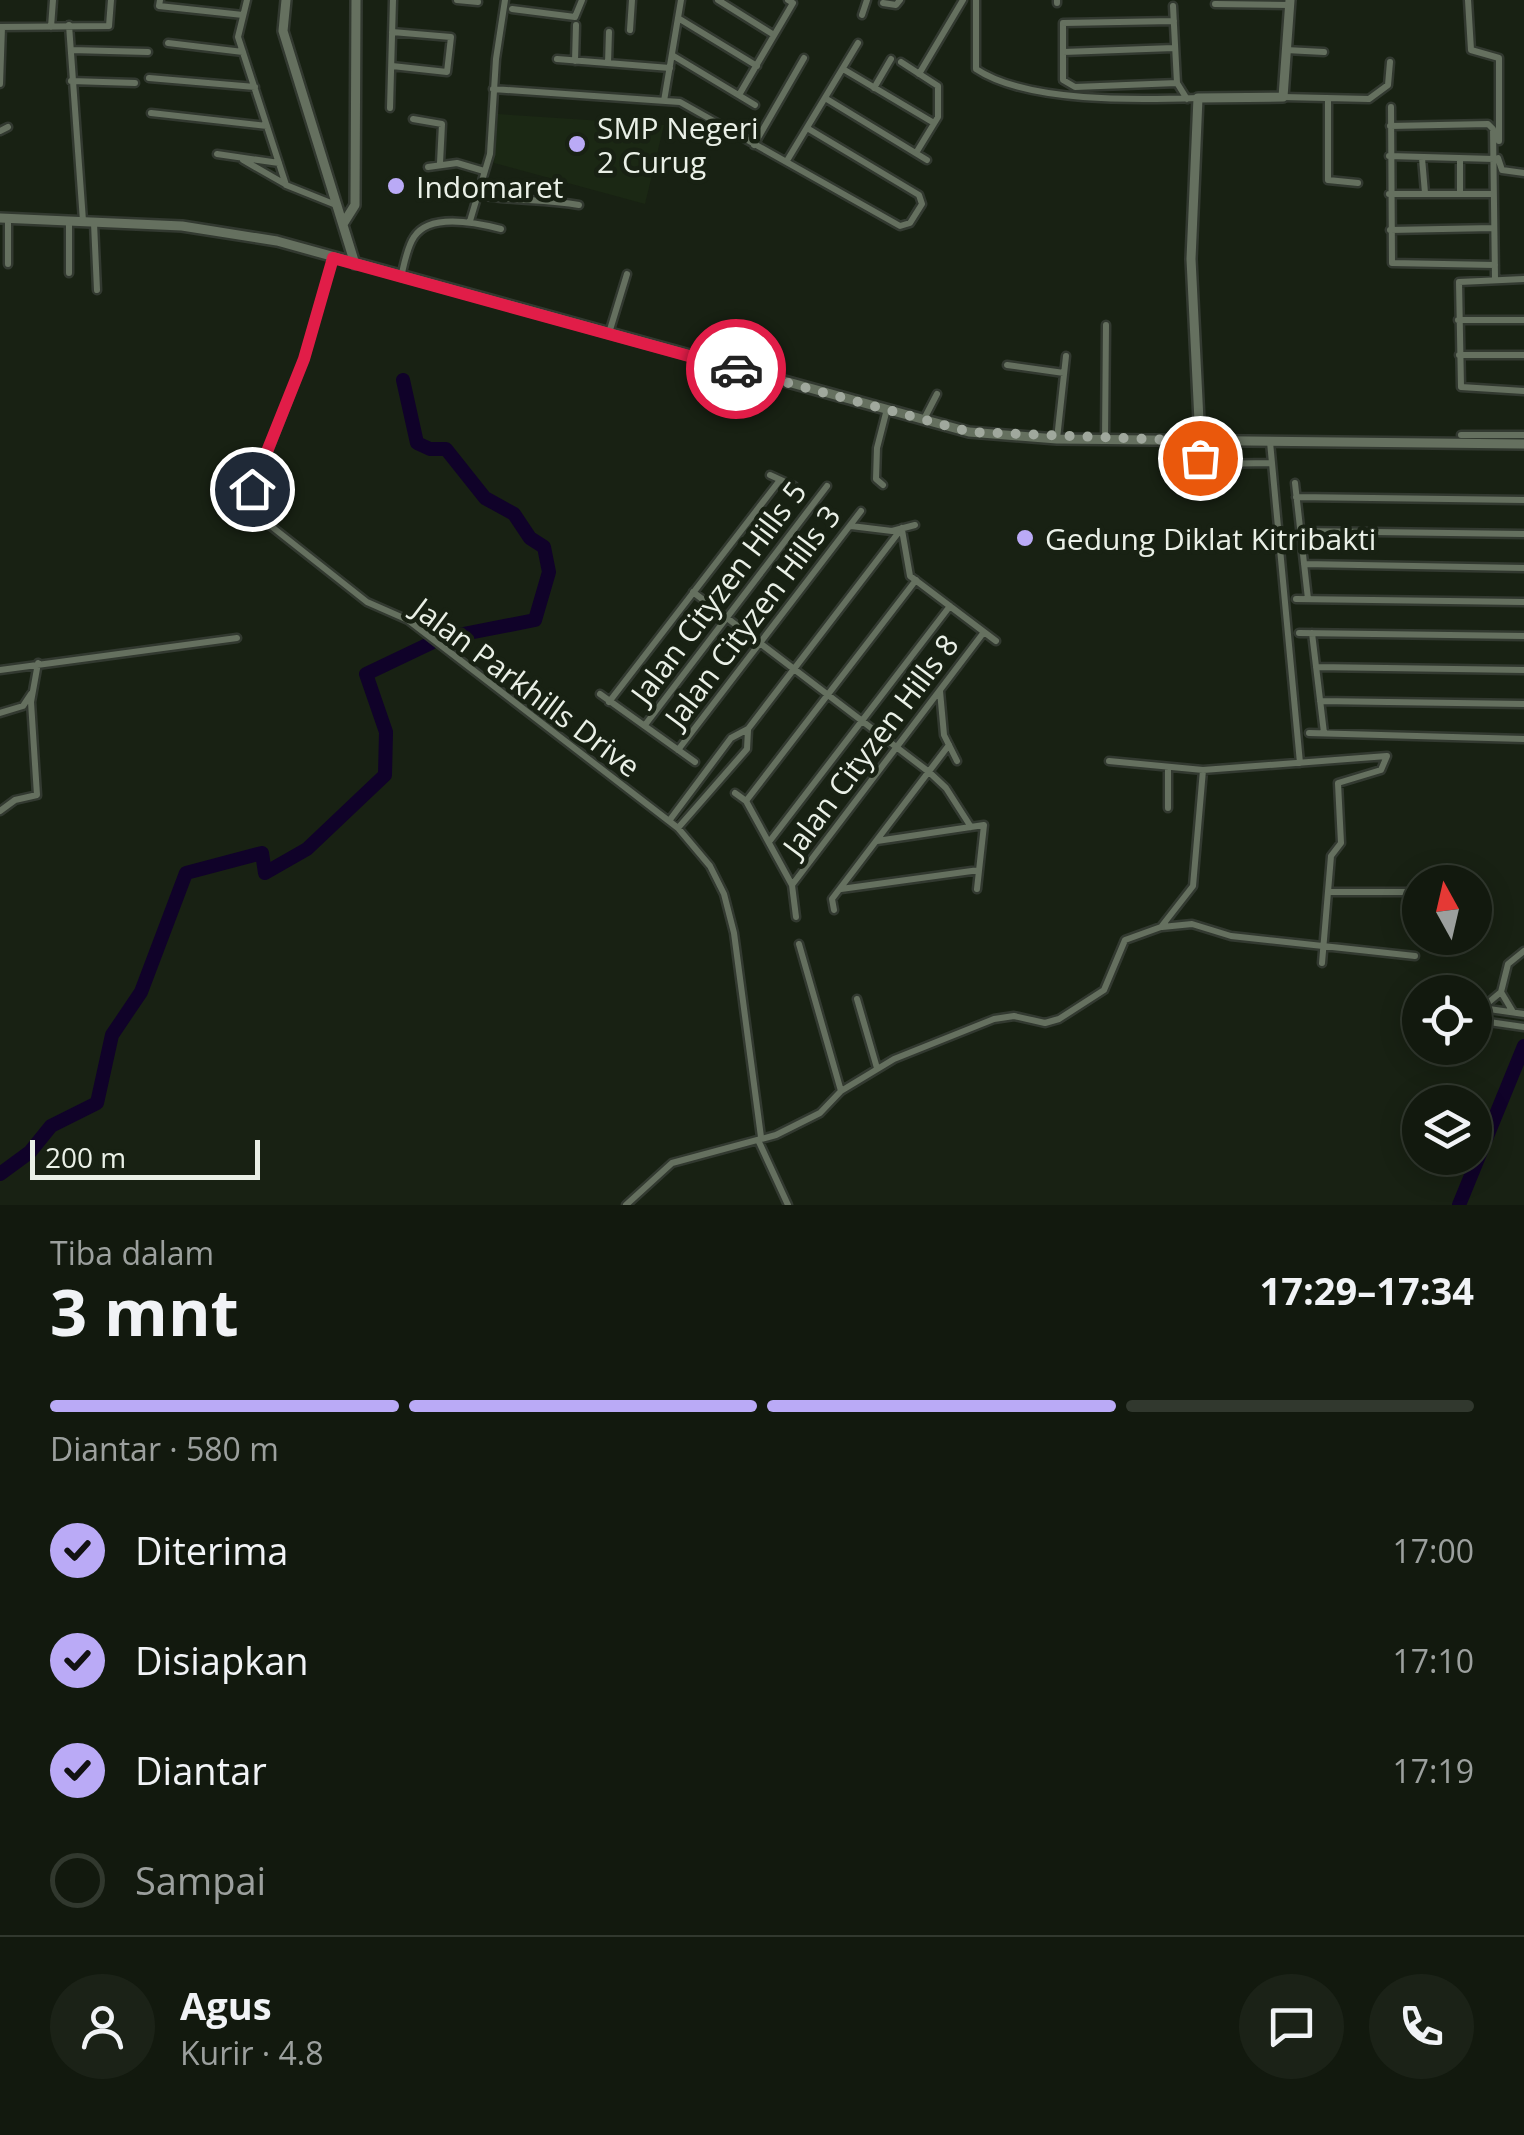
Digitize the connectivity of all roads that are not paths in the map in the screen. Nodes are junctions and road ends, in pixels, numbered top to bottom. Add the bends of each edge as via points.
1 (53, 0) edge
2 (110, 0) edge
3 (160, 0) edge
4 (247, 0) edge
5 (286, 0) edge
6 (356, 0) edge
7 (393, 0) edge
8 (456, 0) edge
9 (505, 0) edge
10 (582, 0) edge
11 (632, 0) edge
12 (682, 0) edge
13 (718, 0) edge
14 (788, 0) edge
15 (867, 0) edge
16 (900, 0) edge
17 (963, 0) edge
18 (976, 0) edge
19 (1468, 0) edge
20 (478, 2) edge
21 (1290, 2) edge
22 (882, 3) dead end
23 (1215, 4) dead end
24 (1173, 6) dead end
25 (512, 9) dead end
26 (862, 14) dead end
27 (244, 16) junction
28 (678, 18) junction
29 (1174, 20) junction
30 (576, 25) dead end
31 (69, 26) junction
32 (51, 27) junction
33 (1, 28) edge
34 (630, 30) dead end
35 (392, 32) junction
36 (609, 32) dead end
37 (774, 35) junction
38 (168, 44) dead end
39 (858, 44) dead end
40 (1174, 48) junction
41 (71, 50) junction
42 (1286, 50) junction
43 (148, 52) dead end
44 (243, 52) junction
45 (1063, 52) junction
46 (1324, 52) dead end
47 (672, 55) junction
48 (804, 58) dead end
49 (557, 59) dead end
50 (891, 59) dead end
51 (575, 61) junction
52 (901, 62) dead end
53 (1390, 62) dead end
54 (608, 63) junction
55 (392, 66) junction
56 (756, 66) junction
57 (670, 68) junction
58 (843, 69) junction
59 (920, 74) junction
60 (149, 78) dead end
61 (71, 81) junction
62 (136, 83) dead end
63 (0, 84) edge
64 (1177, 84) junction
65 (255, 87) junction
66 (874, 88) junction
67 (494, 89) junction
68 (739, 95) junction
69 (1283, 97) junction
70 (825, 98) junction
71 (1192, 98) junction
72 (664, 101) junction
73 (1328, 101) junction
74 (755, 104) dead end
75 (1390, 107) dead end
76 (390, 108) dead end
77 (152, 112) dead end
78 (413, 118) dead end
79 (934, 123) junction
80 (267, 126) junction
81 (1390, 126) junction
82 (807, 128) junction
83 (754, 144) junction
84 (916, 153) junction
85 (217, 154) dead end
86 (1389, 156) junction
87 (238, 157) junction
88 (1422, 158) junction
89 (1460, 158) junction
90 (788, 159) junction
91 (1494, 159) junction
92 (927, 160) dead end
93 (279, 163) junction
94 (440, 163) junction
95 (428, 167) dead end
96 (484, 171) junction
97 (1524, 173) edge
98 (1358, 184) dead end
99 (286, 185) junction
100 (1425, 193) junction
101 (1389, 194) junction
102 (1460, 194) junction
103 (1493, 194) junction
104 (478, 195) junction
105 (337, 205) junction
106 (579, 205) dead end
107 (4, 218) edge
108 (69, 221) junction
109 (88, 221) junction
110 (470, 221) junction
111 (343, 224) junction
112 (1494, 228) junction
113 (501, 229) dead end
114 (1390, 230) junction
115 (333, 258) junction
116 (8, 264) dead end
117 (355, 264) junction
118 (1459, 265) junction
119 (1495, 265) junction
120 (69, 273) dead end
121 (627, 274) dead end
122 (400, 278) junction
123 (1495, 278) junction
124 (1524, 279) edge
125 (1459, 282) junction
126 (97, 290) dead end
127 (1458, 320) junction
128 (1524, 320) edge
129 (1106, 325) dead end
130 (608, 335) junction
131 (1524, 355) edge
132 (1066, 356) dead end
133 (1459, 356) junction
134 (1008, 365) dead end
135 (1064, 373) junction
136 (1524, 391) edge
137 (937, 394) dead end
138 (887, 410) junction
139 (923, 420) junction
140 (1460, 435) dead end
141 (1524, 436) edge
142 (1057, 439) junction
143 (1105, 440) junction
144 (1506, 440) junction
145 (1200, 441) junction
146 (1270, 442) junction
147 (1524, 444) edge
148 (1272, 464) junction
149 (770, 475) dead end
150 (780, 480) junction
151 (1294, 483) dead end
152 (883, 485) dead end
153 (794, 486) dead end
154 (827, 486) dead end
155 (1296, 497) junction
156 (1524, 500) edge
157 (861, 510) dead end
158 (915, 525) dead end
159 (850, 526) junction
160 (902, 528) junction
161 (1300, 531) junction
162 (1524, 534) edge
163 (1304, 564) junction
164 (1524, 568) edge
165 (916, 580) junction
166 (694, 592) junction
167 (1296, 599) dead end
168 (1308, 599) junction
169 (1524, 602) edge
170 (950, 606) junction
171 (727, 618) junction
172 (984, 632) junction
173 (1299, 633) dead end
174 (1312, 633) junction
175 (1524, 636) edge
176 (237, 638) dead end
177 (996, 641) dead end
178 (760, 643) junction
179 (38, 663) junction
180 (1316, 667) junction
181 (794, 669) junction
182 (0, 670) edge
183 (1524, 670) edge
184 (940, 690) junction
185 (34, 692) junction
186 (600, 694) dead end
187 (828, 695) junction
188 (1320, 701) junction
189 (609, 702) junction
190 (1524, 704) edge
191 (0, 713) edge
192 (862, 721) junction
193 (646, 725) junction
194 (748, 729) junction
195 (1309, 733) dead end
196 (1324, 734) junction
197 (1524, 739) edge
198 (949, 745) junction
199 (896, 747) junction
200 (678, 750) junction
201 (957, 761) dead end
202 (1109, 761) dead end
203 (695, 762) dead end
204 (1300, 762) junction
205 (1168, 768) junction
206 (1204, 770) junction
207 (928, 772) junction
208 (736, 793) dead end
209 (746, 801) junction
210 (1168, 808) dead end
211 (0, 811) edge
212 (669, 821) junction
213 (971, 827) junction
214 (678, 828) junction
215 (768, 842) junction
216 (876, 842) junction
217 (979, 870) junction
218 (792, 884) junction
219 (840, 889) junction
220 (977, 889) dead end
221 (1329, 892) junction
222 (1402, 892) edge
223 (834, 910) dead end
224 (796, 917) dead end
225 (1161, 927) junction
226 (800, 944) dead end
227 (1325, 947) junction
228 (1524, 950) edge
229 (1414, 956) dead end
230 (1322, 963) dead end
231 (1502, 992) junction
232 (1492, 999) edge
233 (857, 1000) dead end
234 (1492, 1009) edge
235 (1514, 1012) junction
236 (1524, 1014) edge
237 (1492, 1022) edge
238 (1524, 1027) edge
239 (877, 1068) junction
240 (840, 1090) junction
241 (760, 1139) junction
242 (627, 1205) edge
243 (788, 1205) edge

1 - 32 street
2 - 31 street via 111,25
3 - 27 street via 159,6
4 - 27 street
5 - 105 street via 283,31
6 - 111 street via 355,205
7 - 35 street
8 - 20 street
9 - 67 street
10 - 25 street via 574,17
11 - 34 street
12 - 28 street
13 - 37 street
14 - 37 street via 793,3
15 - 26 street
16 - 22 street
17 - 59 street
18 - 71 street via 976,69 994,81 1030,92
19 - 97 street via 1470,48 1499,58 1499,166
21 - 23 street
21 - 42 street
24 - 29 street
27 - 44 street via 238,37
28 - 47 street
28 - 56 street
29 - 40 street
29 - 45 street via 1065,22
30 - 51 street
31 - 32 street
31 - 41 street
32 - 33 street
33 - 63 street
35 - 55 street
35 - 55 street via 451,37 447,72
36 - 54 street
37 - 56 street
38 - 44 street
39 - 58 street
40 - 45 street
40 - 64 street
41 - 43 street
41 - 61 street
42 - 46 street
42 - 69 street
44 - 65 street
45 - 64 street via 1066,85
47 - 57 street
47 - 68 street
48 - 83 street
49 - 51 street
50 - 66 street
51 - 54 street
52 - 59 street
53 - 73 street via 1385,89 1368,99
54 - 57 street
55 - 76 street
56 - 68 street
57 - 72 street
58 - 66 street
58 - 70 street
59 - 79 street via 938,86
60 - 65 street
61 - 62 street
61 - 109 street
64 - 71 street
65 - 80 street
66 - 79 street
67 - 72 street
67 - 96 street
68 - 74 street
69 - 71 street
69 - 73 street
70 - 82 street
70 - 84 street
71 - 145 street
72 - 83 street via 689,105
73 - 98 street via 1326,176
75 - 81 street
77 - 80 street
78 - 94 street via 442,124
79 - 84 street
80 - 93 street
81 - 86 street
81 - 91 street via 1488,124
82 - 90 street
82 - 90 street via 922,198 910,223 900,226
83 - 90 street
84 - 92 street
85 - 87 street
86 - 88 street
86 - 101 street
87 - 93 street
87 - 99 street
88 - 89 street
88 - 100 street
89 - 91 street
89 - 102 street
91 - 103 street
93 - 99 street
94 - 95 street
94 - 96 street
96 - 104 street
99 - 105 street
100 - 101 street
100 - 102 street
101 - 114 street
102 - 103 street
103 - 112 street
104 - 106 street
104 - 110 street
105 - 111 street
107 - 108 street
107 - 116 street
108 - 109 street
108 - 120 street
109 - 115 street via 227,232
109 - 126 street
110 - 113 street
110 - 122 street via 416,234
111 - 117 street
112 - 114 street
112 - 119 street
114 - 118 street via 1392,263
115 - 117 street
115 - 212 street, Jalan Parkhills Drive via 304,359 252,489 256,515 368,602 408,620
117 - 122 street
118 - 119 street
118 - 125 street
119 - 123 street
121 - 130 street
122 - 130 street
123 - 124 street
123 - 125 street
125 - 127 street
127 - 128 street
127 - 133 street
129 - 143 street
130 - 138 street
131 - 133 street
132 - 135 street
133 - 136 street via 1464,390
134 - 135 street
135 - 142 street
137 - 139 street
138 - 139 street
138 - 152 street via 875,464
139 - 142 street via 970,432
140 - 144 street
141 - 144 street
142 - 143 street
143 - 145 street
144 - 146 street
144 - 147 street
145 - 146 street
145 - 148 street via 1204,464
146 - 148 street
148 - 204 street
149 - 150 street
150 - 153 street
150 - 166 street
151 - 155 street
154 - 171 street, Jalan Cityzen Hills 5
155 - 156 street
155 - 161 street
157 - 159 street, Jalan Cityzen Hills 3
158 - 160 street
159 - 160 street
159 - 178 street, Jalan Cityzen Hills 3
160 - 165 street
160 - 181 street
161 - 162 street
161 - 163 street
163 - 164 street
163 - 168 street
165 - 170 street
165 - 187 street
166 - 171 street
166 - 189 street
167 - 168 street
168 - 169 street
170 - 172 street
170 - 192 street
171 - 178 street
171 - 193 street, Jalan Cityzen Hills 5
172 - 177 street
172 - 184 street, Jalan Cityzen Hills 8
173 - 174 street
174 - 175 street
174 - 180 street
176 - 179 street
178 - 181 street
178 - 200 street, Jalan Cityzen Hills 3
179 - 182 street
179 - 185 street
180 - 183 street
180 - 188 street
181 - 187 street
181 - 194 street
184 - 198 street
184 - 199 street, Jalan Cityzen Hills 8
185 - 191 street via 23,706
185 - 211 street via 37,795
186 - 189 street
187 - 192 street
187 - 209 street
188 - 190 street
188 - 196 street
189 - 193 street
192 - 199 street
192 - 215 street
193 - 200 street
194 - 212 street via 732,738
194 - 214 street via 747,749
195 - 196 street
196 - 197 street
198 - 201 street
198 - 207 street
199 - 207 street
199 - 218 street, Jalan Cityzen Hills 8
200 - 203 street
202 - 205 street
204 - 206 street
204 - 221 street via 1387,756 1380,770 1338,782 1340,843 1331,854
205 - 206 street
205 - 210 street
206 - 225 street via 1193,886
207 - 213 street
207 - 216 street
208 - 209 street
209 - 215 street
212 - 214 street, Jalan Parkhills Drive
213 - 216 street
213 - 217 street via 984,825
214 - 241 street, Jalan Parkhills Drive via 724,894
215 - 218 street
216 - 219 street
217 - 219 street
217 - 220 street
218 - 224 street
219 - 223 street
221 - 222 street
221 - 227 street
225 - 227 street via 1192,924 1226,935
225 - 239 street via 1125,940 1104,990 1059,1019 994,1019
226 - 240 street
227 - 229 street
227 - 230 street
228 - 231 street via 1508,964
231 - 232 street
231 - 235 street
233 - 239 street
234 - 235 street
235 - 236 street
237 - 238 street
239 - 240 street
240 - 241 street via 820,1113
241 - 242 street via 672,1163
241 - 243 street, Jalan Parkhills Drive

